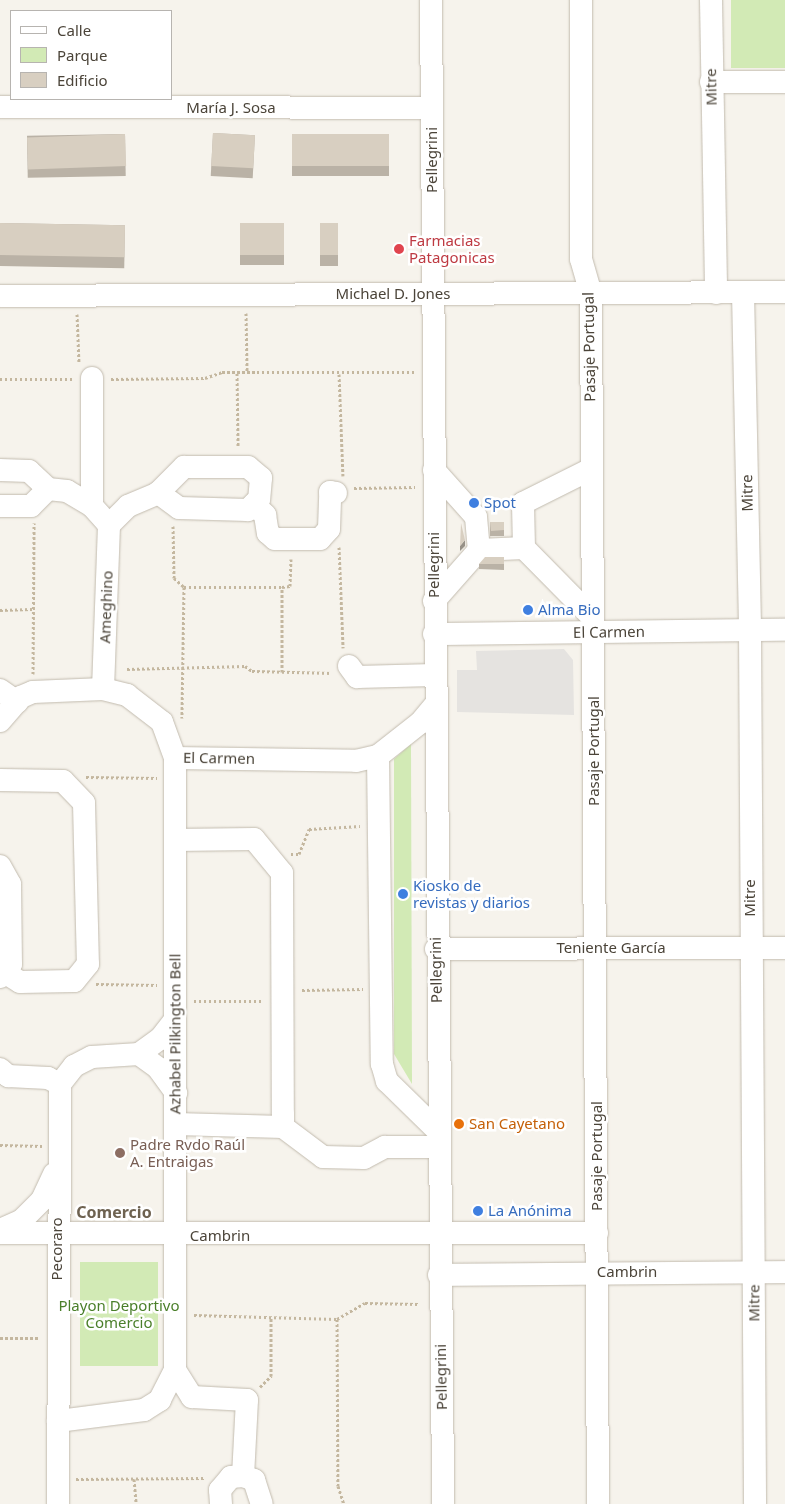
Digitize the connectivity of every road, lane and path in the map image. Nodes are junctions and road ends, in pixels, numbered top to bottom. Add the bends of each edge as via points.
1 (431, 0) edge
2 (581, 0) edge
3 (711, 0) edge
4 (711, 82) junction
5 (785, 82) edge
6 (0, 107) edge
7 (432, 108) junction
8 (743, 292) junction
9 (785, 292) edge
10 (716, 293) junction
11 (79, 294) junction
12 (246, 294) junction
13 (432, 294) junction
14 (591, 295) junction
15 (0, 296) edge
16 (433, 372) junction
17 (237, 373) junction
18 (247, 373) junction
19 (339, 374) junction
20 (0, 379) edge
21 (86, 379) junction
22 (237, 467) junction
23 (591, 469) junction
24 (0, 470) edge
25 (434, 478) junction
26 (48, 489) junction
27 (158, 492) junction
28 (336, 493) dead end
29 (254, 504) junction
30 (0, 506) edge
31 (92, 506) junction
32 (179, 508) junction
33 (34, 523) dead end
34 (109, 525) junction
35 (335, 542) dead end
36 (524, 548) junction
37 (479, 550) junction
38 (292, 552) dead end
39 (184, 587) junction
40 (282, 587) junction
41 (434, 601) junction
42 (32, 609) junction
43 (0, 610) edge
44 (591, 624) junction
45 (750, 630) junction
46 (785, 630) edge
47 (434, 634) junction
48 (346, 664) junction
49 (181, 668) junction
50 (126, 670) dead end
51 (282, 672) junction
52 (434, 675) junction
53 (103, 689) junction
54 (17, 695) edge
55 (435, 705) junction
56 (0, 721) edge
57 (182, 724) dead end
58 (378, 756) junction
59 (175, 758) junction
60 (0, 780) edge
61 (175, 840) junction
62 (290, 854) dead end
63 (290, 864) dead end
64 (0, 866) edge
65 (750, 948) junction
66 (785, 948) edge
67 (436, 949) junction
68 (595, 949) junction
69 (2, 975) edge
70 (363, 989) dead end
71 (282, 1001) junction
72 (175, 1010) junction
73 (139, 1054) junction
74 (0, 1069) edge
75 (60, 1084) junction
76 (176, 1094) junction
77 (176, 1124) junction
78 (283, 1127) junction
79 (438, 1139) junction
80 (0, 1145) edge
81 (58, 1156) junction
82 (0, 1231) edge
83 (57, 1232) junction
84 (597, 1233) junction
85 (440, 1235) junction
86 (177, 1236) junction
87 (597, 1272) junction
88 (753, 1272) junction
89 (785, 1272) edge
90 (439, 1275) junction
91 (418, 1304) dead end
92 (194, 1314) dead end
93 (271, 1317) junction
94 (337, 1319) junction
95 (0, 1338) edge
96 (57, 1338) junction
97 (174, 1370) junction
98 (247, 1400) junction
99 (58, 1421) junction
100 (237, 1477) junction
101 (58, 1479) junction
102 (134, 1479) junction
103 (58, 1504) edge
104 (136, 1504) edge
105 (221, 1504) edge
106 (262, 1504) edge
107 (344, 1504) edge
108 (443, 1504) edge
109 (598, 1504) edge
110 (755, 1504) edge

1 - 7 street, Pellegrini
2 - 14 street, Pasaje Portugal via 581,259
3 - 4 street, Mitre
4 - 5 street
4 - 10 street, Mitre
6 - 7 street, María J. Sosa
7 - 13 street, Pellegrini
8 - 9 street, Michael D. Jones
8 - 10 street, Michael D. Jones
8 - 45 street, Mitre
10 - 14 street, Michael D. Jones
11 - 12 street, Michael D. Jones
11 - 15 street, Michael D. Jones
11 - 21 path
12 - 13 street, Michael D. Jones
12 - 18 path
13 - 14 street, Michael D. Jones
13 - 16 street, Pellegrini
14 - 23 street, Pasaje Portugal
16 - 19 path
16 - 25 street, Pellegrini
17 - 18 path
17 - 21 path via 205,378
17 - 22 path
18 - 19 path
19 - 25 path via 343,488
20 - 21 path
21 - 31 street
22 - 27 street via 184,467
22 - 29 street via 248,467 260,478 259,499
23 - 36 street via 523,503
23 - 44 street, Pasaje Portugal
24 - 26 street via 29,471
25 - 37 street via 476,517
25 - 41 street, Pellegrini
26 - 30 street via 31,506
26 - 31 street via 67,491
27 - 32 street
27 - 34 street via 128,506
28 - 29 street via 330,492 330,529 320,539 275,539 268,533 265,515
29 - 32 street via 248,510
31 - 34 street
32 - 39 path via 173,524 174,578
33 - 42 path
34 - 53 street, Ameghino
35 - 48 path via 342,550
36 - 37 street
36 - 44 street
37 - 41 street
38 - 40 path via 290,586
39 - 40 path
39 - 49 path
40 - 51 path
41 - 47 street, Pellegrini
42 - 43 path
42 - 54 path
44 - 45 street, El Carmen
44 - 47 street, El Carmen
44 - 68 street, Pasaje Portugal
45 - 46 street, El Carmen
45 - 65 street, Mitre
47 - 52 street, Pellegrini
48 - 51 path via 332,674
48 - 52 street via 357,677
49 - 50 path
49 - 51 path via 245,666 252,671
49 - 57 path
52 - 55 street, Pellegrini
53 - 54 street, El Carmen
53 - 59 street, El Carmen via 127,695 162,722
54 - 56 street
55 - 58 street, El Carmen via 420,723
55 - 67 street, Pellegrini
58 - 59 street, El Carmen via 356,761
58 - 79 street via 382,1064 387,1081
59 - 61 street, Azhabel Pilkington Bell
60 - 69 street via 63,781 84,803 88,964 74,981 20,982
61 - 71 street via 254,839 282,873
61 - 72 street, Azhabel Pilkington Bell
62 - 63 path
64 - 69 street via 10,884 11,964
65 - 66 street, Teniente García
65 - 68 street, Teniente García
65 - 88 street, Mitre
67 - 68 street, Teniente García
67 - 79 street, Pellegrini
68 - 84 street, Pasaje Portugal
70 - 71 path via 291,990 291,1001
71 - 72 path
71 - 78 street
72 - 73 street via 160,1039
72 - 76 street, Azhabel Pilkington Bell
73 - 75 street via 92,1057 74,1066
73 - 76 street via 158,1068
74 - 75 street via 8,1076 48,1078
75 - 81 street, Pecoraro
76 - 77 street, Azhabel Pilkington Bell
77 - 78 street
77 - 86 street, Azhabel Pilkington Bell
78 - 79 street via 323,1157 364,1158 385,1148
79 - 85 street, Pellegrini
80 - 81 path
81 - 82 street via 42,1200 22,1220
81 - 83 street, Pecoraro
82 - 83 street, Cambrin
83 - 86 street, Cambrin
83 - 96 street, Pecoraro
84 - 85 street, Cambrin
84 - 87 street, Pasaje Portugal
85 - 86 street, Cambrin
85 - 90 street, Pellegrini
86 - 97 street, Azhabel Pilkington Bell
87 - 88 street, Cambrin
87 - 90 street, Cambrin
87 - 109 street, Pasaje Portugal
88 - 89 street, Cambrin
88 - 110 street, Mitre
90 - 108 street, Pellegrini
91 - 94 path via 365,1302
92 - 93 path
93 - 94 path
93 - 98 path via 271,1376
94 - 107 path via 338,1486
95 - 96 path
96 - 99 street, Pecoraro
97 - 98 street via 192,1397
97 - 99 street, Azhabel Pilkington Bell via 160,1400 144,1410
98 - 100 street
99 - 101 street, Pecoraro
100 - 102 path
100 - 105 street via 220,1490
100 - 106 street via 254,1480
101 - 102 path
101 - 103 street, Pecoraro
102 - 104 path

